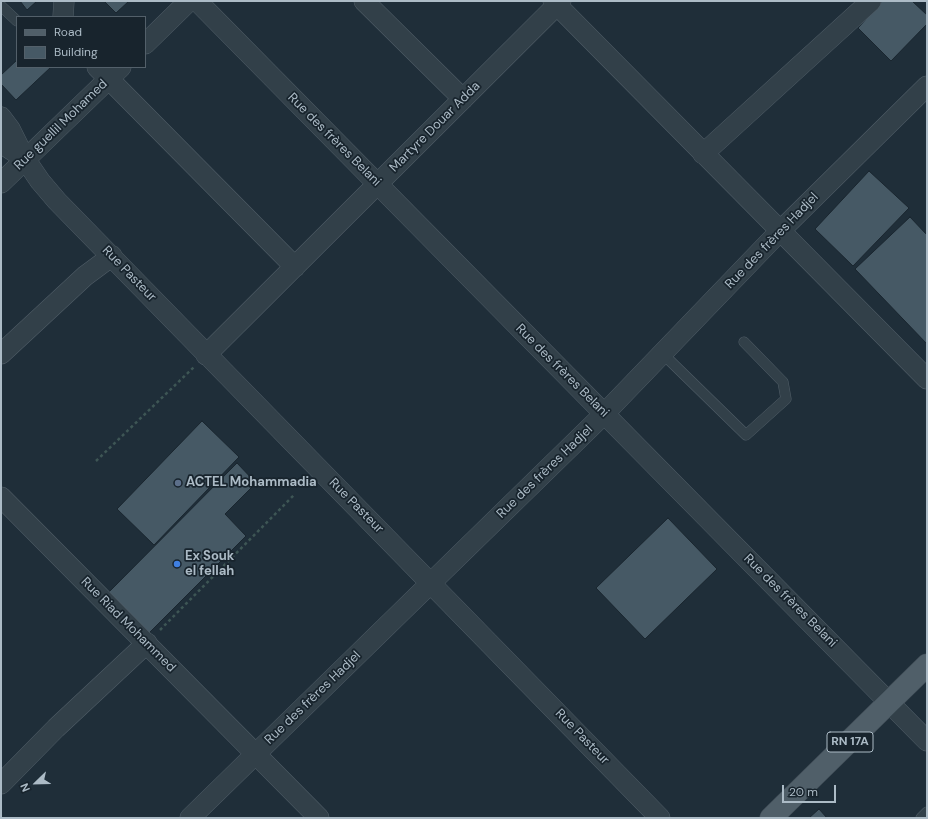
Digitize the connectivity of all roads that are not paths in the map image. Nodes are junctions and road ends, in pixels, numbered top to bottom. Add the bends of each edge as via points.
1 (64, 1) edge
2 (189, 1) edge
3 (197, 1) edge
4 (364, 1) edge
5 (871, 1) edge
6 (557, 2) edge
7 (1, 6) edge
8 (63, 16) edge
9 (16, 20) edge
10 (146, 43) edge
11 (109, 71) edge
12 (927, 86) edge
13 (463, 99) junction
14 (1, 117) edge
15 (1, 143) edge
16 (704, 154) junction
17 (25, 159) junction
18 (1, 183) edge
19 (378, 184) junction
20 (780, 231) junction
21 (112, 256) junction
22 (294, 267) junction
23 (744, 342) dead end
24 (1, 354) edge
25 (663, 354) junction
26 (206, 355) junction
27 (926, 377) edge
28 (604, 414) junction
29 (2, 502) edge
30 (431, 582) junction
31 (147, 643) junction
32 (927, 665) edge
33 (890, 702) junction
34 (927, 741) edge
35 (255, 754) junction
36 (1, 784) edge
37 (927, 812) edge
38 (190, 818) edge
39 (318, 818) edge
40 (660, 818) edge
41 (771, 818) edge
42 (921, 818) edge

1 - 8 street
2 - 10 street
3 - 19 street, Rue des frères Belani
4 - 13 street
5 - 16 street
6 - 13 street, Martyre Douar Adda
6 - 16 street
7 - 9 lane
11 - 17 street, Rue guellil Mohamed
11 - 22 street
12 - 20 street, Rue des frères Hadjel
13 - 19 street, Martyre Douar Adda
14 - 17 street
15 - 17 street, Rue Pasteur
16 - 20 street
17 - 18 street, Rue guellil Mohamed
17 - 21 street, Rue Pasteur via 57,201
19 - 22 street, Martyre Douar Adda
19 - 28 street, Rue des frères Belani
20 - 25 street, Rue des frères Hadjel
20 - 27 street
21 - 24 street via 85,276
21 - 26 street, Rue Pasteur
22 - 26 street, Martyre Douar Adda
23 - 25 lane via 784,382 786,399 746,435
25 - 28 street, Rue des frères Hadjel
26 - 30 street, Rue Pasteur
28 - 30 street, Rue des frères Hadjel
28 - 33 street, Rue des frères Belani
29 - 31 street, Rue Riad Mohammed
30 - 35 street, Rue des frères Hadjel
30 - 40 street, Rue Pasteur
31 - 35 street, Rue Riad Mohammed
31 - 36 street via 56,728
32 - 33 main road, RN 17A
33 - 34 street, Rue des frères Belani
33 - 41 main road, RN 17A
35 - 38 street, Rue des frères Hadjel
35 - 39 street, Rue Riad Mohammed
37 - 42 lane

